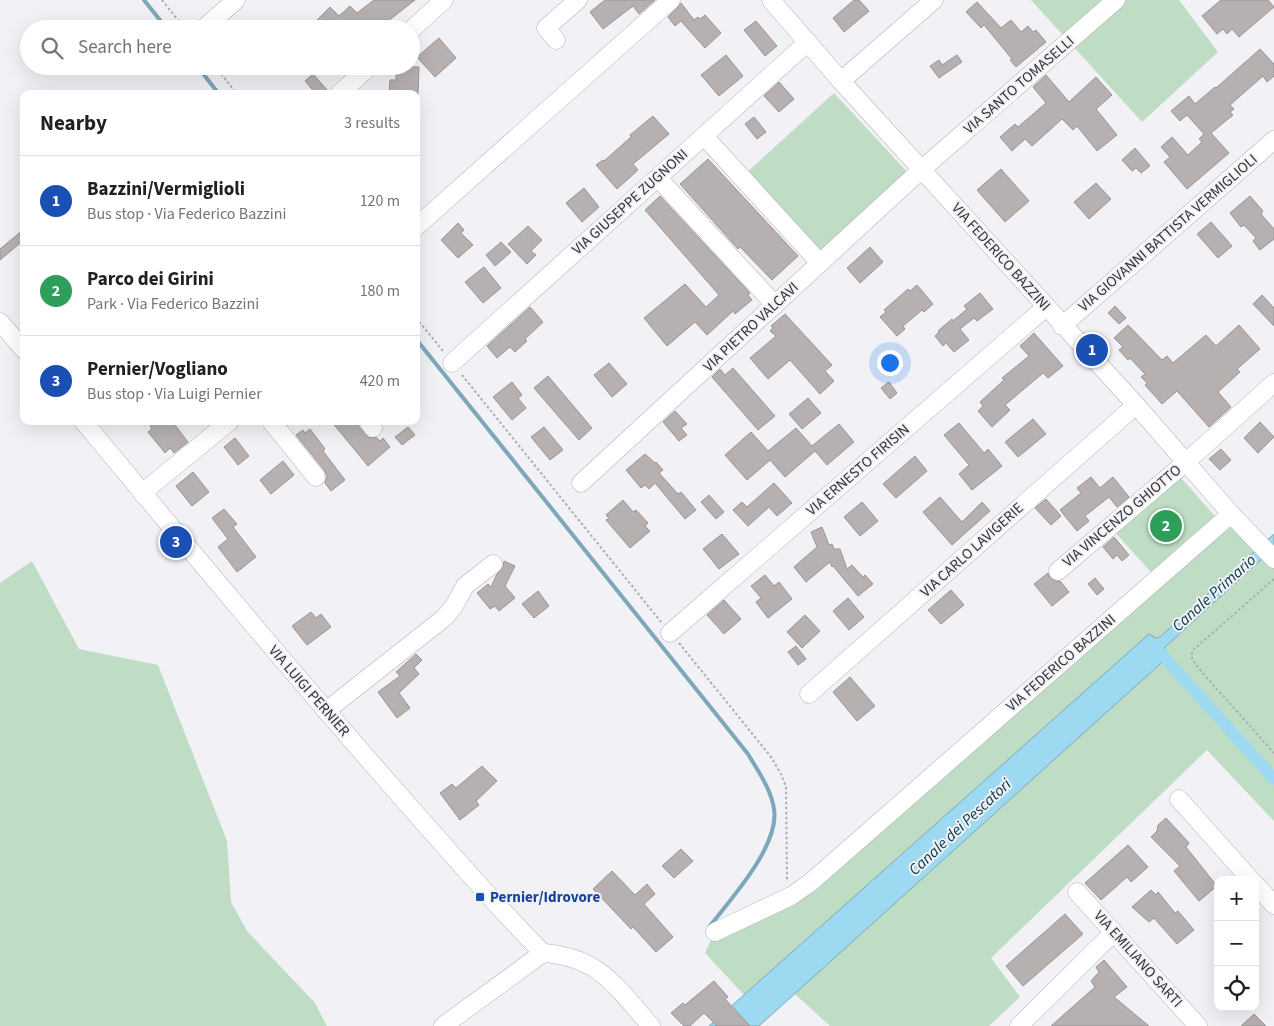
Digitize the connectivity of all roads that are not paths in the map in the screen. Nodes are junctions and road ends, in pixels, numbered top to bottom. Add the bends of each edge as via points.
1 (236, 0) edge
2 (444, 0) edge
3 (578, 0) edge
4 (671, 0) edge
5 (771, 0) edge
6 (934, 0) edge
7 (1116, 0) edge
8 (213, 20) edge
9 (420, 22) edge
10 (556, 40) dead end
11 (808, 42) junction
12 (360, 75) edge
13 (841, 81) junction
14 (344, 90) edge
15 (704, 136) junction
16 (1274, 140) edge
17 (921, 170) junction
18 (658, 178) junction
19 (420, 223) edge
20 (820, 263) junction
21 (775, 305) junction
22 (1046, 307) junction
23 (0, 322) edge
24 (1062, 326) junction
25 (20, 345) edge
26 (452, 363) road end
27 (1274, 383) edge
28 (1136, 405) junction
29 (92, 425) edge
30 (225, 425) edge
31 (274, 425) edge
32 (1186, 462) junction
33 (316, 477) dead end
34 (581, 484) dead end
35 (142, 493) junction
36 (1231, 514) junction
37 (1273, 558) edge
38 (493, 564) dead end
39 (1058, 571) dead end
40 (670, 633) road end
41 (809, 694) dead end
42 (326, 711) junction
43 (1179, 799) dead end
44 (1248, 876) edge
45 (1259, 888) edge
46 (1077, 892) dead end
47 (1274, 905) edge
48 (715, 932) dead end
49 (1114, 932) junction
50 (543, 953) junction
51 (443, 1026) edge
52 (651, 1026) edge
53 (1019, 1026) edge
54 (1198, 1026) edge

1 - 8 street
2 - 9 street
3 - 10 street via 546,28
4 - 19 street
5 - 11 street, VIA FEDERICO BAZZINI
6 - 13 street
7 - 17 street, VIA SANTO TOMASELLI
11 - 13 street, VIA FEDERICO BAZZINI
11 - 15 street, VIA GIUSEPPE ZUGNONI
12 - 14 street
13 - 17 street, VIA FEDERICO BAZZINI
15 - 18 street, VIA GIUSEPPE ZUGNONI
15 - 20 street
16 - 24 street, VIA GIOVANNI BATTISTA VERMIGLIOLI
17 - 20 street, VIA PIETRO VALCAVI
17 - 22 street, VIA FEDERICO BAZZINI
18 - 21 street
18 - 26 street, VIA GIUSEPPE ZUGNONI
20 - 21 street, VIA PIETRO VALCAVI
21 - 34 street, VIA PIETRO VALCAVI
22 - 24 street, VIA FEDERICO BAZZINI
22 - 40 street, VIA ERNESTO FIRISIN
23 - 25 street
24 - 28 street, VIA FEDERICO BAZZINI
27 - 32 street, VIA VINCENZO GHIOTTO
28 - 32 street, VIA FEDERICO BAZZINI
28 - 41 street, VIA CARLO LAVIGERIE
29 - 35 street, VIA LUIGI PERNIER
30 - 35 street
31 - 33 street
32 - 36 street, VIA FEDERICO BAZZINI
32 - 39 street, VIA VINCENZO GHIOTTO
35 - 42 street, VIA LUIGI PERNIER
36 - 37 street, VIA FEDERICO BAZZINI
36 - 48 street, VIA FEDERICO BAZZINI via 812,882 791,896
38 - 42 street via 465,586 444,618
42 - 50 street, VIA LUIGI PERNIER via 493,901
43 - 44 street
45 - 47 street
46 - 49 street, VIA EMILIANO SARTI
49 - 53 street
49 - 54 street, VIA EMILIANO SARTI
50 - 51 street
50 - 52 street via 565,955 597,969

